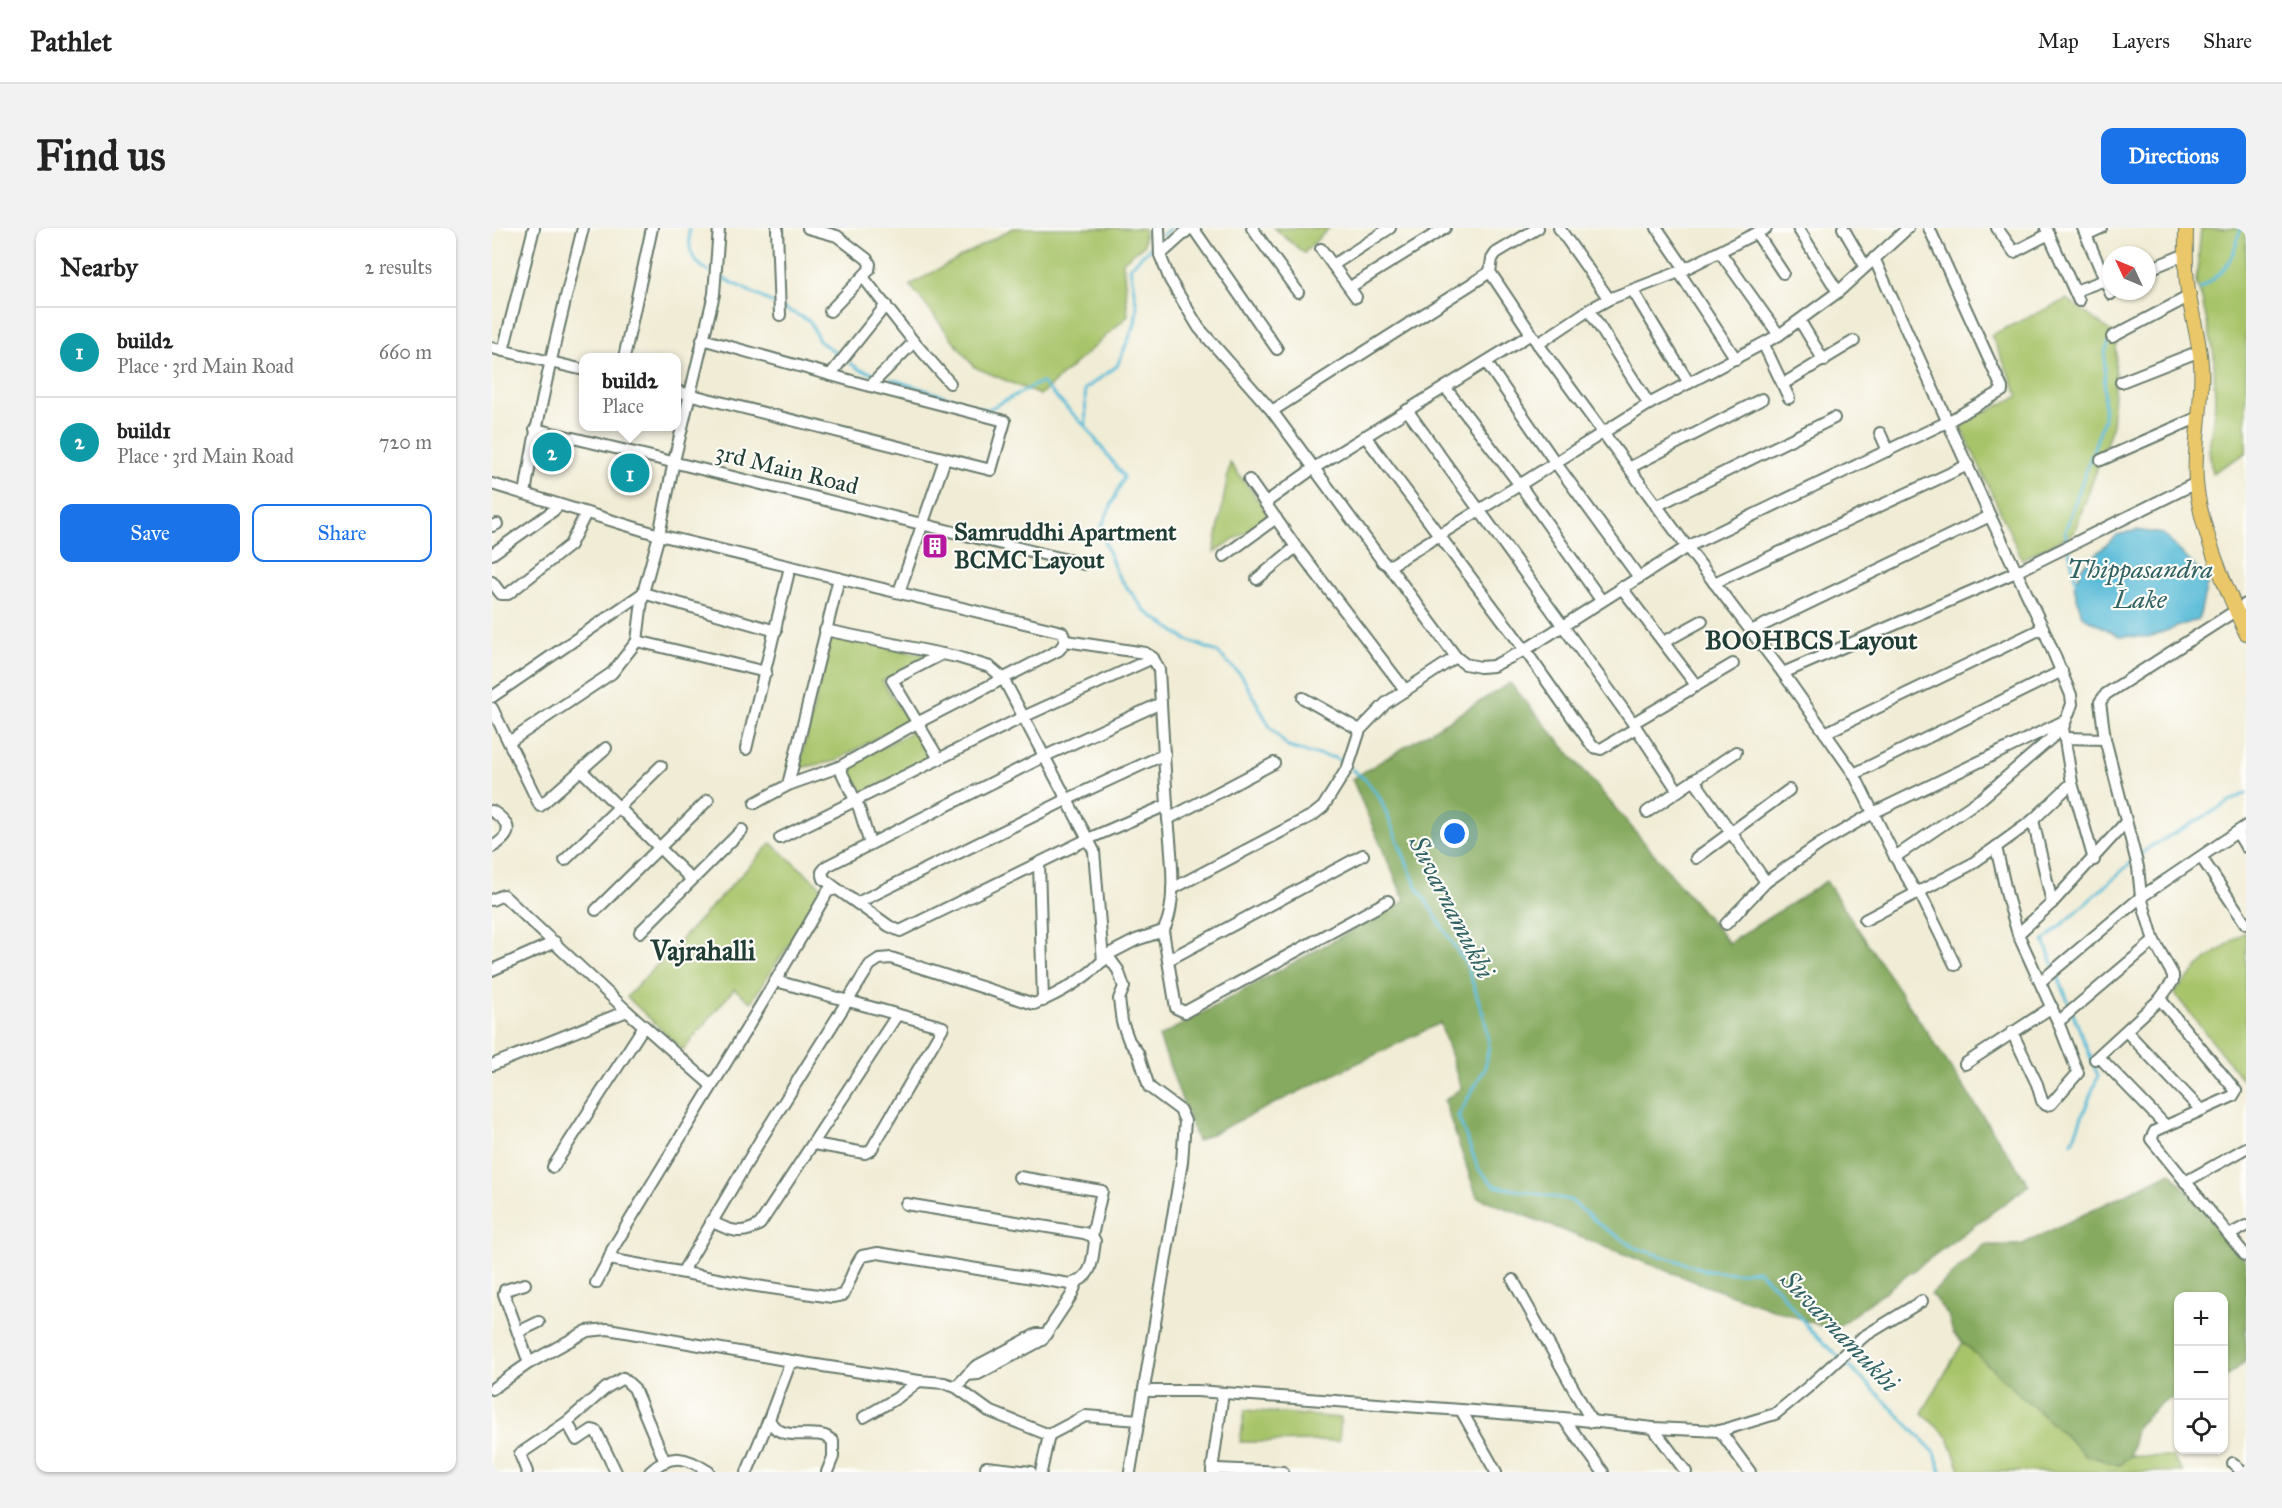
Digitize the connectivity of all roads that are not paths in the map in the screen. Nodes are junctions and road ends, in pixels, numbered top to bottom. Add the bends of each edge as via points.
1 (534, 228) edge
2 (583, 228) edge
3 (652, 228) edge
4 (719, 228) edge
5 (777, 228) edge
6 (808, 228) edge
7 (1192, 228) edge
8 (1252, 228) edge
9 (1390, 228) edge
10 (1445, 228) edge
11 (1512, 228) edge
12 (1538, 228) edge
13 (1559, 228) edge
14 (1658, 228) edge
15 (1798, 228) edge
16 (1843, 228) edge
17 (1908, 228) edge
18 (1929, 228) edge
19 (1997, 228) edge
20 (2101, 228) edge
21 (2186, 228) edge
22 (1762, 231) edge
23 (2048, 231) edge
24 (2085, 231) edge
25 (1897, 232) edge
26 (1159, 234) edge
27 (1519, 239) junction
28 (1321, 249) dead end
29 (1720, 252) junction
30 (2186, 254) junction
31 (1160, 255) junction
32 (1874, 258) junction
33 (1333, 265) junction
34 (1865, 266) junction
35 (2156, 266) edge
36 (1682, 270) junction
37 (2102, 271) edge
38 (1490, 272) junction
39 (1783, 273) dead end
40 (863, 276) junction
41 (1355, 284) dead end
42 (2102, 289) edge
43 (1633, 291) junction
44 (1298, 292) dead end
45 (1838, 292) junction
46 (2190, 296) junction
47 (1356, 297) dead end
48 (1609, 299) junction
49 (886, 305) junction
50 (830, 310) dead end
51 (1589, 310) junction
52 (780, 315) dead end
53 (1800, 321) junction
54 (1531, 334) junction
55 (1779, 335) junction
56 (2112, 337) dead end
57 (702, 339) junction
58 (1854, 341) dead end
59 (914, 342) junction
60 (1538, 344) junction
61 (1764, 345) junction
62 (497, 349) edge
63 (1277, 349) dead end
64 (2200, 351) junction
65 (625, 353) edge
66 (1736, 359) junction
67 (1824, 361) junction
68 (549, 362) junction
69 (1486, 362) junction
70 (579, 369) edge
71 (831, 375) junction
72 (2121, 382) dead end
73 (950, 383) dead end
74 (1689, 383) junction
75 (1783, 384) junction
76 (870, 386) junction
77 (1445, 387) junction
78 (681, 392) edge
79 (689, 393) junction
80 (1789, 398) dead end
81 (1762, 399) dead end
82 (1649, 404) junction
83 (1407, 410) junction
84 (1272, 411) junction
85 (2199, 417) junction
86 (1834, 418) dead end
87 (1949, 421) junction
88 (535, 429) junction
89 (681, 429) edge
90 (681, 431) edge
91 (1602, 432) junction
92 (1880, 432) dead end
93 (1365, 436) junction
94 (1888, 451) junction
95 (945, 459) junction
96 (2101, 460) dead end
97 (674, 461) junction
98 (1555, 462) junction
99 (1968, 465) junction
100 (1314, 468) junction
101 (1629, 468) junction
102 (1249, 480) dead end
103 (2196, 483) junction
104 (492, 484) edge
105 (1520, 485) junction
106 (525, 494) junction
107 (1265, 503) junction
108 (559, 505) junction
109 (1656, 506) junction
110 (1479, 509) junction
111 (586, 513) junction
112 (1990, 516) junction
113 (1276, 518) junction
114 (923, 525) junction
115 (1439, 534) junction
116 (659, 535) junction
117 (1296, 547) junction
118 (1687, 547) junction
119 (492, 554) edge
120 (1224, 556) dead end
121 (1084, 564) dead end
122 (1388, 565) junction
123 (790, 567) junction
124 (2016, 572) junction
125 (1638, 576) junction
126 (839, 578) junction
127 (1257, 579) dead end
128 (492, 582) edge
129 (1714, 583) junction
130 (1621, 587) junction
131 (899, 592) junction
132 (643, 593) junction
133 (1601, 600) junction
134 (2241, 607) edge
135 (1702, 621) dead end
136 (1562, 625) junction
137 (2043, 628) junction
138 (825, 630) junction
139 (776, 631) junction
140 (1751, 631) junction
141 (2246, 633) edge
142 (637, 641) junction
143 (1066, 641) junction
144 (1664, 642) junction
145 (1525, 650) junction
146 (942, 654) junction
147 (1456, 657) junction
148 (1153, 658) junction
149 (1733, 664) dead end
150 (2062, 671) junction
151 (766, 672) junction
152 (1783, 673) junction
153 (1003, 678) junction
154 (1696, 685) junction
155 (1406, 691) junction
156 (492, 697) edge
157 (1303, 698) dead end
158 (1161, 703) junction
159 (492, 708) edge
160 (1023, 717) junction
161 (917, 723) junction
162 (1635, 726) junction
163 (2064, 729) junction
164 (1360, 730) junction
165 (1825, 733) junction
166 (2105, 739) junction
167 (509, 742) junction
168 (606, 747) dead end
169 (746, 749) dead end
170 (1736, 752) dead end
171 (1165, 754) junction
172 (1042, 757) junction
173 (939, 759) junction
174 (1274, 763) dead end
175 (661, 766) dead end
176 (839, 767) junction
177 (581, 770) junction
178 (1854, 774) junction
179 (1694, 780) junction
180 (2072, 783) junction
181 (788, 785) junction
182 (1789, 790) dead end
183 (1678, 791) junction
184 (708, 800) dead end
185 (856, 800) junction
186 (1066, 800) junction
187 (755, 803) dead end
188 (1167, 805) junction
189 (619, 808) junction
190 (492, 811) edge
191 (1647, 812) dead end
192 (1873, 813) junction
193 (1168, 819) junction
194 (2033, 820) junction
195 (2127, 827) junction
196 (2241, 829) edge
197 (742, 830) dead end
198 (1731, 832) junction
199 (780, 838) dead end
200 (1088, 839) junction
201 (870, 844) junction
202 (492, 847) edge
203 (1996, 847) junction
204 (2246, 847) edge
205 (660, 848) junction
206 (1363, 855) dead end
207 (1895, 857) junction
208 (2200, 857) junction
209 (1696, 858) dead end
210 (566, 860) dead end
211 (2094, 860) junction
212 (1039, 863) junction
213 (691, 879) junction
214 (1766, 882) junction
215 (837, 889) junction
216 (1172, 889) junction
217 (1919, 891) junction
218 (2141, 897) junction
219 (492, 900) edge
220 (1388, 901) dead end
221 (857, 903) junction
222 (2052, 903) junction
223 (596, 910) dead end
224 (1865, 920) dead end
225 (1726, 924) dead end
226 (2246, 924) edge
227 (1163, 931) junction
228 (640, 932) dead end
229 (2018, 934) junction
230 (2154, 941) junction
231 (555, 942) junction
232 (1105, 958) junction
233 (1168, 960) junction
234 (1955, 965) dead end
235 (492, 970) edge
236 (776, 981) junction
237 (2040, 982) junction
238 (2160, 999) junction
239 (848, 1001) junction
240 (1043, 1001) junction
241 (2052, 1007) junction
242 (627, 1011) junction
243 (897, 1015) junction
244 (2058, 1022) junction
245 (644, 1026) junction
246 (2126, 1031) junction
247 (2013, 1032) junction
248 (1965, 1064) dead end
249 (492, 1065) edge
250 (711, 1085) junction
251 (2201, 1110) junction
252 (2166, 1126) junction
253 (814, 1144) junction
254 (2246, 1149) edge
255 (553, 1167) dead end
256 (1019, 1177) dead end
257 (2185, 1182) junction
258 (906, 1204) dead end
259 (711, 1221) junction
260 (2246, 1226) edge
261 (2229, 1235) junction
262 (1092, 1236) junction
263 (2246, 1256) edge
264 (609, 1259) junction
265 (683, 1271) junction
266 (1513, 1280) dead end
267 (1077, 1282) junction
268 (596, 1283) dead end
269 (525, 1284) dead end
270 (1922, 1301) dead end
271 (538, 1322) dead end
272 (518, 1332) junction
273 (790, 1361) junction
274 (529, 1363) junction
275 (918, 1381) junction
276 (956, 1387) junction
277 (492, 1389) edge
278 (1144, 1391) junction
279 (1223, 1393) junction
280 (1461, 1410) junction
281 (864, 1417) dead end
282 (1563, 1418) junction
283 (769, 1419) junction
284 (1139, 1420) junction
285 (567, 1422) junction
286 (1592, 1422) junction
287 (1653, 1428) junction
288 (1720, 1431) junction
289 (1049, 1435) junction
290 (664, 1462) junction
291 (2233, 1463) dead end
292 (986, 1467) dead end
293 (1212, 1471) edge
294 (1264, 1471) edge
295 (527, 1472) edge
296 (616, 1472) edge
297 (650, 1472) edge
298 (709, 1472) edge
299 (747, 1472) edge
300 (827, 1472) edge
301 (1031, 1472) edge
302 (1041, 1472) edge
303 (1130, 1472) edge
304 (1283, 1472) edge
305 (1496, 1472) edge
306 (1603, 1472) edge
307 (1686, 1472) edge
308 (1750, 1472) edge
309 (2242, 1472) edge

1 - 62 street
2 - 68 street
3 - 65 street
4 - 57 street via 714,294
5 - 52 street
6 - 40 street via 837,236 867,259 869,270
7 - 31 street
7 - 63 street
8 - 44 street
9 - 33 street
10 - 41 street
11 - 27 street
12 - 27 street
13 - 48 street
14 - 36 street
15 - 45 street
16 - 34 street
17 - 25 street
18 - 87 street via 2002,388 2000,394
19 - 23 street via 2014,252
20 - 24 street
21 - 30 main road
22 - 29 street
22 - 39 street
23 - 42 street via 2077,296
24 - 37 street
25 - 32 street
26 - 31 street
27 - 38 street via 1496,253
28 - 33 street
29 - 36 street
29 - 55 street
30 - 35 street
30 - 46 main road
31 - 84 street via 1199,328
32 - 34 street
32 - 87 street
33 - 47 street
34 - 45 street
36 - 43 street
36 - 66 street
38 - 54 street
38 - 84 street
40 - 49 street
40 - 50 street
43 - 48 street
43 - 74 street
45 - 53 street
46 - 56 street
46 - 64 main road
48 - 51 street
49 - 59 street
49 - 71 street
51 - 60 street
51 - 82 street
53 - 55 street
53 - 67 street
54 - 60 street
54 - 69 street
55 - 61 street
57 - 71 street
57 - 79 street
58 - 67 street
59 - 73 street
59 - 76 street
60 - 91 street
61 - 66 street
61 - 75 street
62 - 68 street
64 - 72 street
64 - 85 main road via 2203,390
66 - 74 street
67 - 75 street
68 - 70 street
68 - 88 street
69 - 77 street
69 - 98 street
71 - 76 street
74 - 82 street
75 - 80 street
76 - 95 street via 1005,421 991,470
77 - 83 street
77 - 105 street
78 - 79 street
79 - 89 street
79 - 95 street
81 - 101 street
82 - 91 street
83 - 93 street
83 - 110 street
84 - 100 street
85 - 96 street
85 - 103 main road
86 - 109 street
87 - 94 street
87 - 99 street
88 - 97 street, 3rd Main Road
88 - 106 street
90 - 97 street
91 - 98 street
91 - 101 street
92 - 94 street
93 - 100 street
93 - 115 street
94 - 118 street
95 - 114 street
97 - 114 street, 3rd Main Road
97 - 116 street
98 - 105 street
98 - 125 street
99 - 112 street
99 - 129 street
100 - 107 street
100 - 122 street
101 - 109 street
102 - 107 street
103 - 124 street
103 - 134 main road via 2212,547
104 - 106 street
105 - 110 street
105 - 133 street
106 - 108 street
107 - 113 street
108 - 111 street
108 - 119 street
109 - 118 street
110 - 115 street
110 - 136 street
111 - 116 street
111 - 128 street via 570,545 508,594 501,594
112 - 124 street
112 - 140 street
113 - 117 street
113 - 120 street
114 - 121 street, 3rd Main Road
114 - 131 street
115 - 122 street
115 - 145 street
116 - 123 street
116 - 132 street
117 - 127 street
117 - 155 street
118 - 125 street
118 - 129 street
122 - 147 street
123 - 126 street
123 - 139 street
124 - 137 street
124 - 152 street
125 - 130 street
126 - 131 street
126 - 138 street
129 - 140 street
130 - 133 street
130 - 144 street
131 - 143 street via 1062,632
132 - 139 street
132 - 142 street
132 - 156 street
133 - 136 street
134 - 141 main road
134 - 166 street via 2102,697
135 - 144 street
136 - 145 street
136 - 162 street
137 - 150 street
137 - 165 street
138 - 146 street
138 - 181 street
139 - 151 street
140 - 152 street
142 - 151 street
142 - 167 street via 612,673
143 - 148 street via 1145,653
143 - 153 street via 1059,650
144 - 154 street
145 - 147 street via 1493,666 1465,664
145 - 162 street via 1593,747 1601,749
146 - 153 street via 990,667
146 - 161 street via 892,680
147 - 155 street
148 - 158 street via 1159,670
148 - 160 street
149 - 154 street
150 - 163 street via 2072,704
150 - 178 street
151 - 169 street
152 - 165 street
153 - 160 street
153 - 161 street
154 - 162 street
155 - 164 street via 1386,703
157 - 164 street
158 - 171 street
158 - 172 street
159 - 167 street
160 - 172 street
160 - 173 street
161 - 173 street
161 - 176 street
162 - 183 street
163 - 166 street
163 - 180 street
163 - 192 street
163 - 207 street via 1982,798
164 - 216 street via 1348,767 1318,811
165 - 178 street
166 - 195 street
167 - 177 street via 540,806
168 - 177 street
170 - 179 street
171 - 186 street
171 - 188 street
172 - 186 street
172 - 201 street
173 - 185 street
174 - 193 street
175 - 189 street
176 - 181 street
176 - 185 street
177 - 189 street
178 - 192 street
179 - 183 street
179 - 198 street
180 - 194 street
180 - 211 street
181 - 187 street
182 - 198 street
183 - 191 street
184 - 205 street
185 - 199 street
185 - 201 street
186 - 200 street
186 - 221 street
188 - 193 street
188 - 200 street
189 - 205 street
189 - 210 street
190 - 202 street via 508,826 504,840
192 - 207 street
192 - 214 street
193 - 216 street
194 - 203 street
194 - 222 street
195 - 211 street
195 - 218 street
196 - 204 street
196 - 208 street
197 - 213 street
198 - 209 street
198 - 214 street
200 - 212 street
200 - 232 street via 1094,851
201 - 215 street via 822,872 824,879
203 - 217 street
203 - 229 street
205 - 213 street
205 - 223 street
206 - 233 street
207 - 217 street via 1914,890
208 - 218 street
208 - 226 street
211 - 222 street
212 - 221 street via 900,931
212 - 240 street
213 - 228 street
214 - 225 street
215 - 221 street
215 - 236 street via 828,891
216 - 227 street via 1169,922
217 - 224 street
217 - 234 street
218 - 230 street
218 - 237 street
219 - 231 street via 503,895
220 - 233 street via 1185,1012 1176,1008
222 - 229 street
227 - 232 street via 1136,940
227 - 233 street
229 - 237 street
230 - 238 street via 2174,978
230 - 244 street
231 - 235 street
231 - 242 street
232 - 240 street via 1075,983
232 - 278 street via 1118,970 1124,987 1119,999 1122,1022 1149,1087 1180,1110 1185,1121 1182,1162
236 - 239 street
236 - 250 street
237 - 241 street
238 - 246 street
238 - 251 street via 2236,1090 2233,1096
239 - 240 street via 870,965 891,958 1034,1004
239 - 243 street
239 - 259 street
241 - 244 street
241 - 247 street
242 - 245 street
242 - 249 street
243 - 253 street
243 - 253 street via 943,1028 874,1146 866,1153
244 - 247 street via 2078,1073 2052,1104 2042,1101
245 - 250 street
245 - 255 street
246 - 251 street
246 - 252 street via 2100,1061
247 - 248 street
250 - 264 street
251 - 252 street
252 - 257 street via 2155,1131 2151,1139
253 - 259 street via 752,1230 731,1231
254 - 257 street
256 - 262 street via 1102,1191
257 - 261 street
258 - 262 street
259 - 265 street
260 - 261 street
261 - 263 street
262 - 267 street via 1095,1241 1091,1270
264 - 265 street
264 - 268 street
265 - 267 street via 832,1296 843,1294 853,1267 862,1256 878,1253
266 - 286 street
267 - 276 street via 1042,1340 978,1374 967,1375
269 - 272 street via 504,1294
270 - 288 street via 1863,1337 1775,1414
271 - 272 street
272 - 274 street
273 - 274 street via 608,1329 587,1331
273 - 275 street
273 - 283 street
274 - 277 street
275 - 276 street
275 - 281 street
276 - 289 street via 989,1411
278 - 279 street
278 - 284 street
279 - 280 street
279 - 293 street
280 - 282 street
280 - 305 street
282 - 286 street
282 - 306 street
283 - 299 street
283 - 300 street via 788,1434 825,1436 833,1442
284 - 289 street via 1085,1416
284 - 303 street
285 - 290 street via 623,1378 634,1388
285 - 295 street via 520,1454
285 - 296 street via 577,1440 596,1431
286 - 287 street
287 - 288 street
287 - 307 street
288 - 308 street
289 - 302 street
290 - 297 street
290 - 298 street via 688,1459
291 - 309 street
292 - 301 street
293 - 294 street
294 - 304 street

